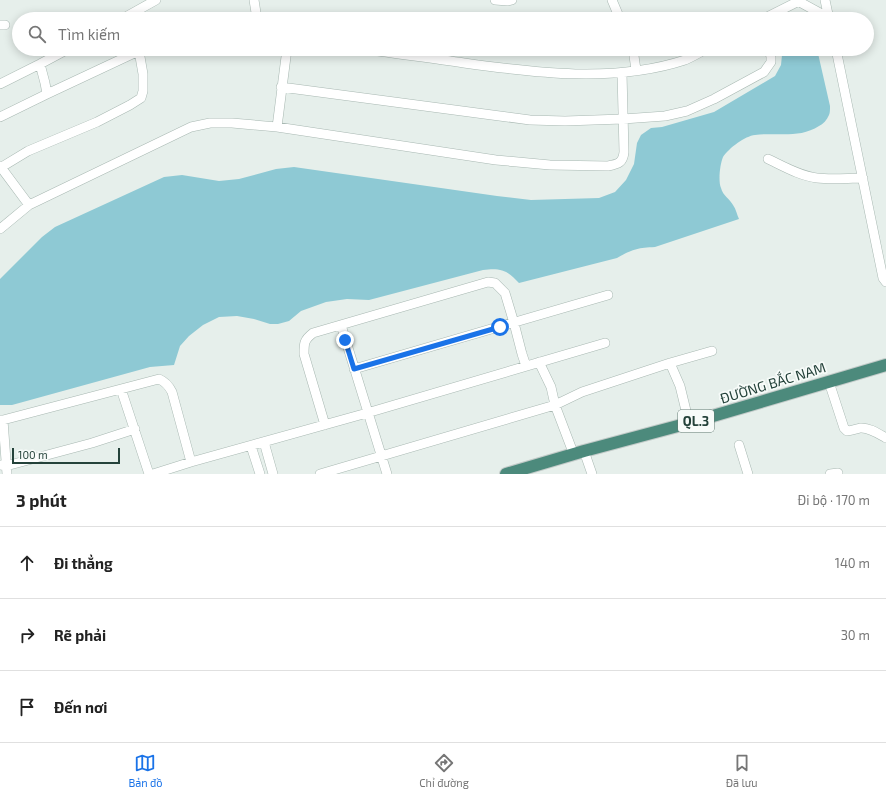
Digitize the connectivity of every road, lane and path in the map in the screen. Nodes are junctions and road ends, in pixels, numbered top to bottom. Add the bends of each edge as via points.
1 (156, 0) edge
2 (254, 0) edge
3 (495, 0) edge
4 (512, 0) edge
5 (612, 0) edge
6 (825, 0) edge
7 (800, 1) edge
8 (135, 12) edge
9 (256, 12) edge
10 (617, 12) edge
11 (777, 12) edge
12 (819, 12) edge
13 (828, 12) edge
14 (55, 56) edge
15 (129, 56) edge
16 (142, 56) edge
17 (286, 56) edge
18 (415, 56) edge
19 (634, 56) edge
20 (692, 56) edge
21 (770, 56) edge
22 (837, 56) edge
23 (40, 64) junction
24 (636, 70) junction
25 (622, 73) junction
26 (0, 84) edge
27 (281, 88) junction
28 (47, 94) junction
29 (0, 117) edge
30 (623, 119) junction
31 (277, 127) junction
32 (768, 159) dead end
33 (0, 167) edge
34 (863, 178) junction
35 (29, 205) junction
36 (0, 229) edge
37 (886, 282) edge
38 (608, 296) dead end
39 (514, 323) junction
40 (341, 325) junction
41 (605, 343) dead end
42 (712, 351) dead end
43 (539, 362) junction
44 (670, 363) junction
45 (886, 365) edge
46 (526, 366) junction
47 (354, 369) junction
48 (829, 382) junction
49 (121, 388) junction
50 (555, 406) junction
51 (367, 413) junction
52 (1, 420) edge
53 (689, 423) junction
54 (325, 425) junction
55 (135, 429) junction
56 (886, 438) edge
57 (264, 442) junction
58 (251, 446) junction
59 (739, 446) dead end
60 (579, 453) junction
61 (381, 456) junction
62 (191, 462) junction
63 (4, 468) edge
64 (149, 474) edge
65 (153, 474) edge
66 (260, 474) edge
67 (273, 474) edge
68 (320, 474) edge
69 (387, 474) edge
70 (506, 474) edge
71 (592, 474) edge
72 (748, 474) edge

1 - 8 street
2 - 9 street
3 - 4 street
5 - 10 street
6 - 13 street
7 - 11 street
7 - 12 street
14 - 23 street
15 - 28 street
16 - 33 street via 141,98 97,122 28,151
17 - 27 street
18 - 25 street via 522,71
19 - 24 street
20 - 24 street via 654,68
21 - 30 street via 771,62 764,72 714,99 665,116
22 - 34 street
23 - 26 street
23 - 28 street
24 - 25 street
25 - 30 street
27 - 30 street via 530,120
27 - 31 street
28 - 29 street
30 - 31 street via 623,158 618,164 608,166 550,165 496,160
31 - 35 street via 210,123 190,127
32 - 34 street via 816,178
33 - 35 street
34 - 37 street
35 - 36 street
38 - 39 street
39 - 40 street via 505,293 495,283 488,282
39 - 46 street
39 - 47 street
40 - 47 street
40 - 54 street via 313,333 306,338 304,345 304,354
41 - 43 street
42 - 44 street
43 - 46 street
43 - 50 street via 551,388
44 - 50 street via 582,392
44 - 53 street via 680,386
45 - 48 highway, ĐƯỜNG BẮC NAM / QL.3
46 - 51 street
47 - 51 street
48 - 53 highway, ĐƯỜNG BẮC NAM / QL.3
48 - 56 street via 847,431 865,428
49 - 52 street
49 - 55 street
49 - 62 street via 159,379 169,386
50 - 60 street
50 - 61 street
51 - 54 street
51 - 61 street
52 - 63 street
53 - 60 highway, ĐƯỜNG BẮC NAM / QL.3
54 - 57 street
55 - 63 street
55 - 64 street
57 - 58 street
57 - 67 street
58 - 62 street
58 - 66 street
59 - 72 street
60 - 70 highway, ĐƯỜNG BẮC NAM / QL.3
60 - 71 street
61 - 68 street
61 - 69 street
62 - 65 street

